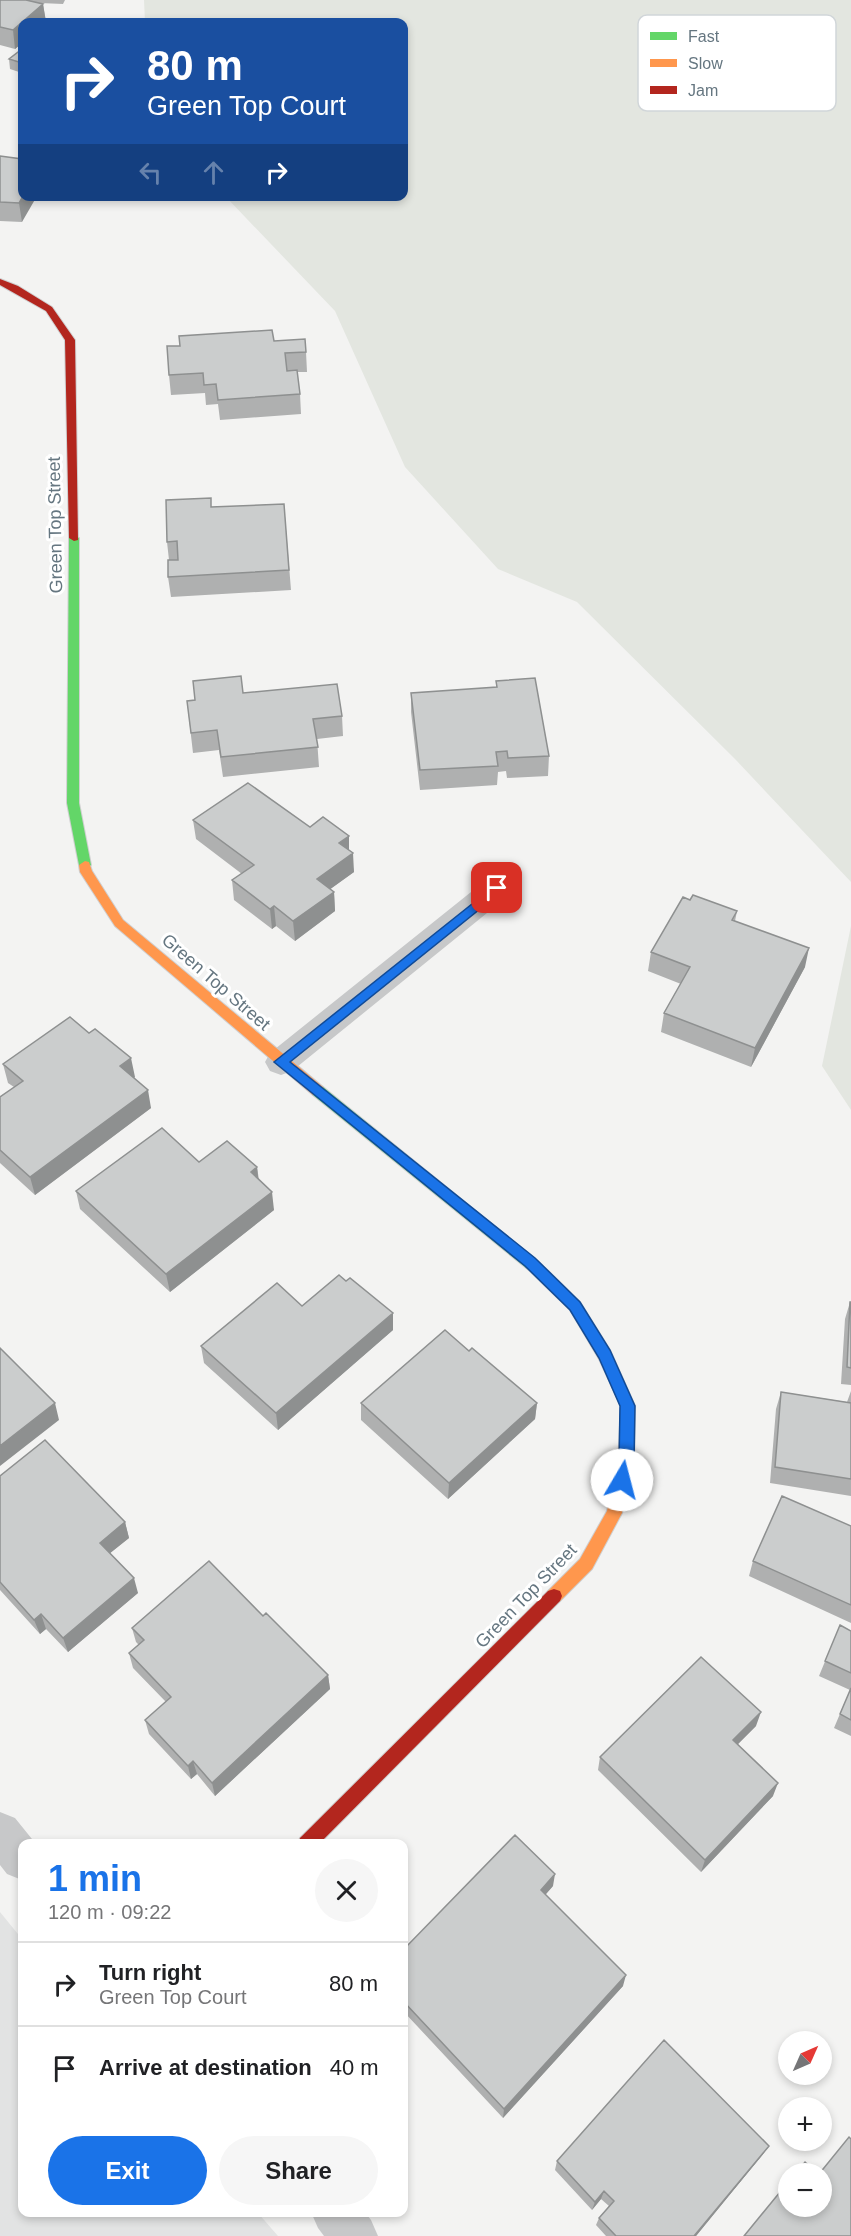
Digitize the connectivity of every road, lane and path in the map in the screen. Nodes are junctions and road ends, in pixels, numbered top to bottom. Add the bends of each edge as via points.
1 (0, 282) edge
2 (497, 888) dead end
3 (281, 1062) junction
4 (0, 1833) edge
5 (311, 1839) edge
6 (18, 1854) edge
7 (338, 2217) edge
8 (355, 2236) edge

1 - 3 street, Green Top Street via 49,309 70,340 73,803 86,872 119,924
2 - 3 street
3 - 5 street, Green Top Street via 530,1262 575,1306 605,1355 628,1406 626,1463 614,1513 586,1564
4 - 6 street
7 - 8 street

